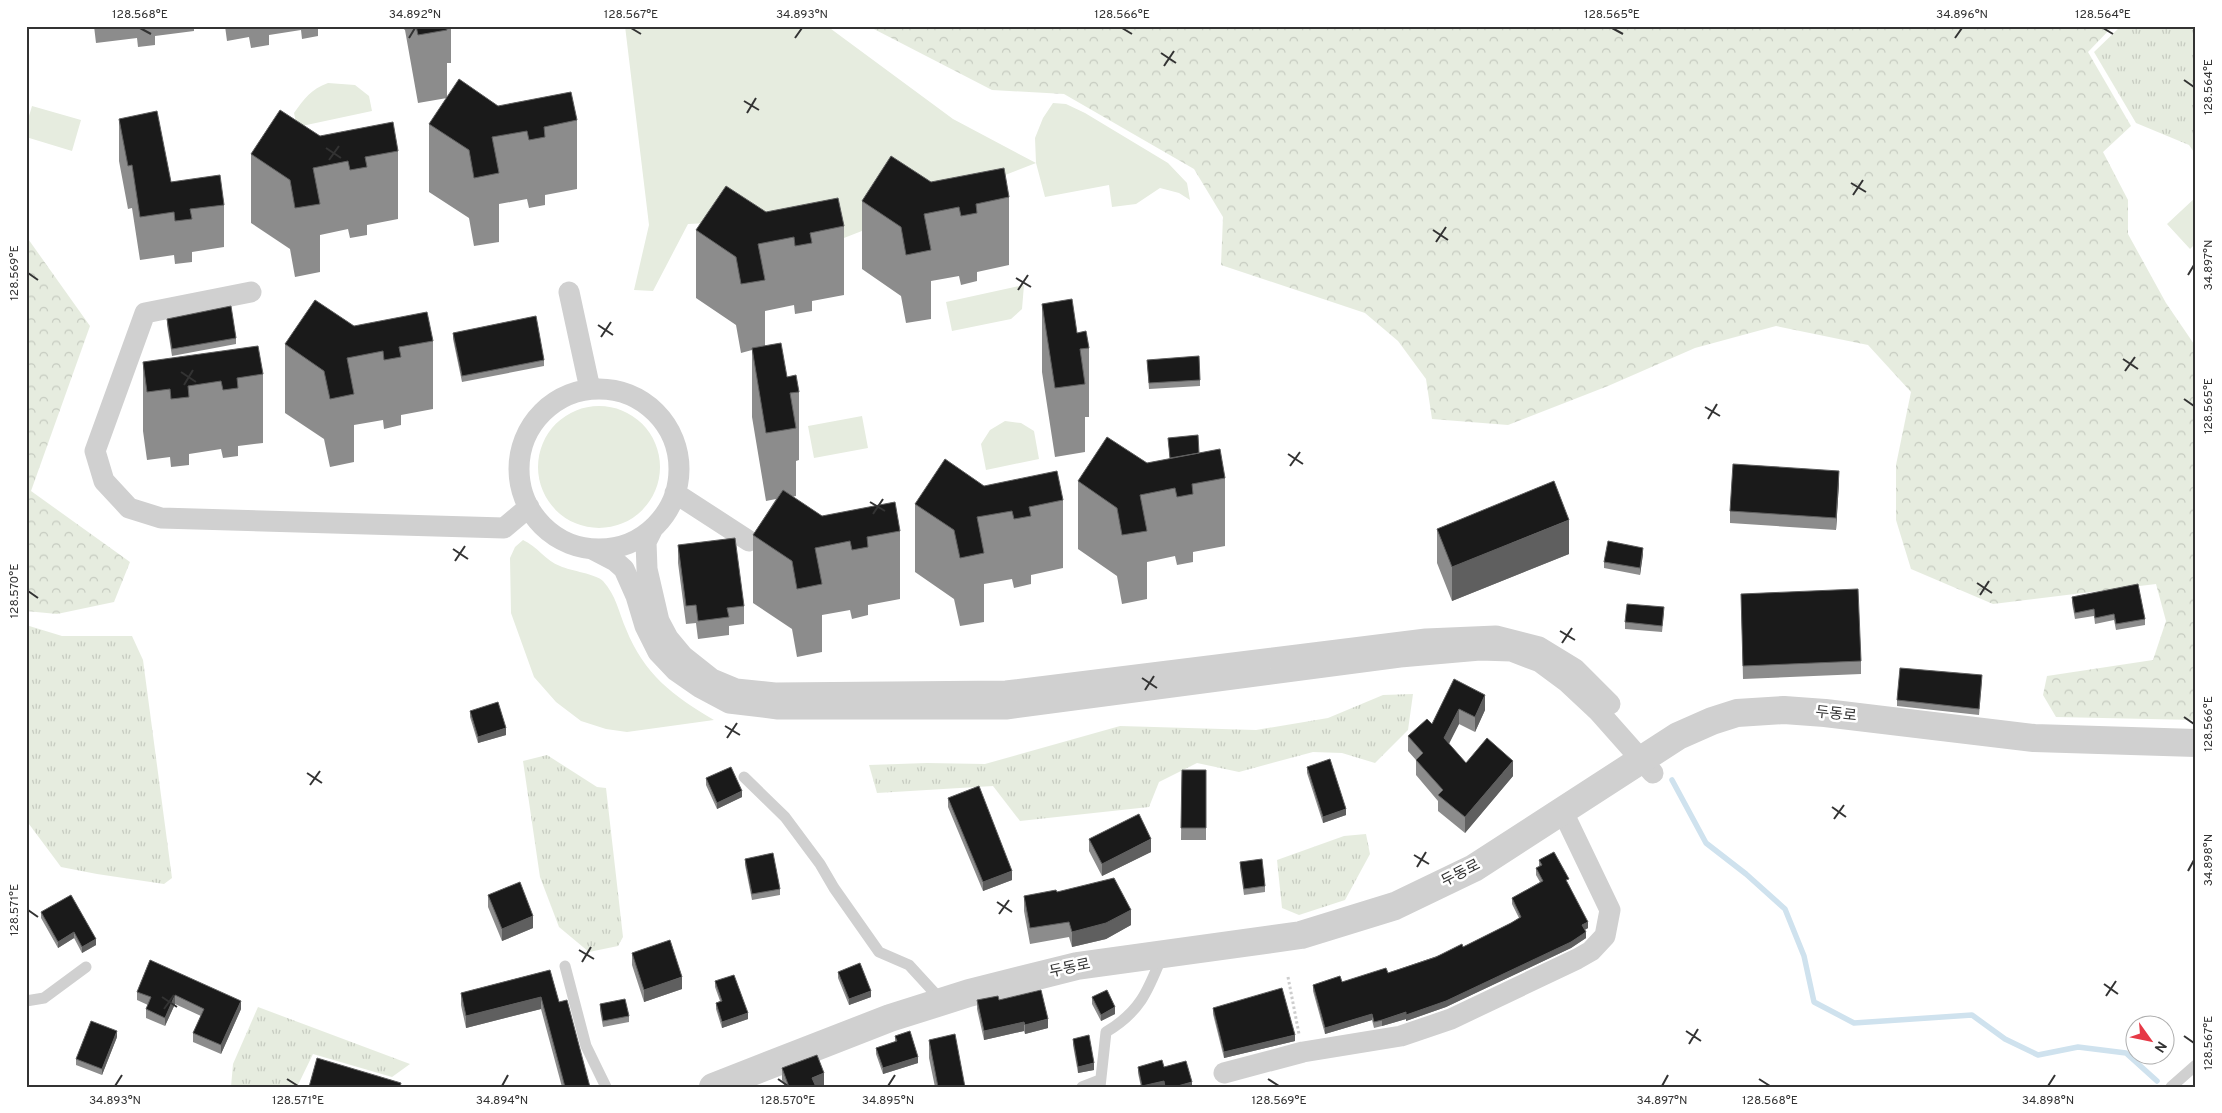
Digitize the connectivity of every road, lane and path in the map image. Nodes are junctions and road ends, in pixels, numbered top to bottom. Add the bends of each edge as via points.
1 (251, 292) dead end
2 (569, 292) dead end
3 (590, 389) junction
4 (675, 494) junction
5 (528, 507) junction
6 (653, 528) junction
7 (749, 541) dead end
8 (592, 549) junction
9 (2196, 743) edge
10 (2196, 760) edge
11 (1654, 762) junction
12 (744, 777) dead end
13 (1566, 819) junction
14 (1160, 961) junction
15 (565, 966) dead end
16 (86, 967) dead end
17 (1288, 977) dead end
18 (26, 1001) edge
19 (946, 1006) junction
20 (1303, 1052) junction
21 (2196, 1065) edge
22 (1224, 1072) dead end
23 (1100, 1084) edge
24 (606, 1087) edge
25 (713, 1087) edge
26 (741, 1087) edge
27 (1082, 1087) edge
28 (2171, 1087) edge

1 - 5 street via 145,313 95,451 104,481 129,508 161,518 504,528
2 - 3 street
3 - 4 street via 617,390 642,400 662,417 675,441 680,467
3 - 5 street via 565,396 543,411 528,432 520,456 520,483
4 - 6 street via 667,512
4 - 7 street
5 - 8 street via 545,528 567,542
6 - 8 street via 614,548
6 - 11 street via 646,542 647,569 659,621 683,656 712,678 736,689 775,693 1006,691 1426,639 1496,636 1538,647 1575,669
8 - 11 street via 624,569 658,652 676,671 729,703 778,710 1006,709 1480,650 1511,652 1540,662 1567,682
9 - 11 street, 두동로 via 2034,738 1784,710 1738,713 1712,721 1678,736
10 - 11 street, 두동로 via 2037,755 1836,731 1780,729 1724,736
11 - 13 street, 두동로
12 - 19 lane via 785,817 879,952 908,965
13 - 14 street, 두동로 via 1481,884 1399,923 1301,949
13 - 20 street via 1610,910 1605,936 1591,951 1451,1019 1401,1036
14 - 19 street, 두동로
14 - 23 lane via 1148,993 1124,1021 1106,1032
15 - 24 lane via 586,1046
16 - 18 lane via 44,998
17 - 20 path
19 - 25 street, 두동로 via 890,1018
19 - 26 street, 두동로
20 - 22 street
21 - 28 lane
23 - 27 lane

